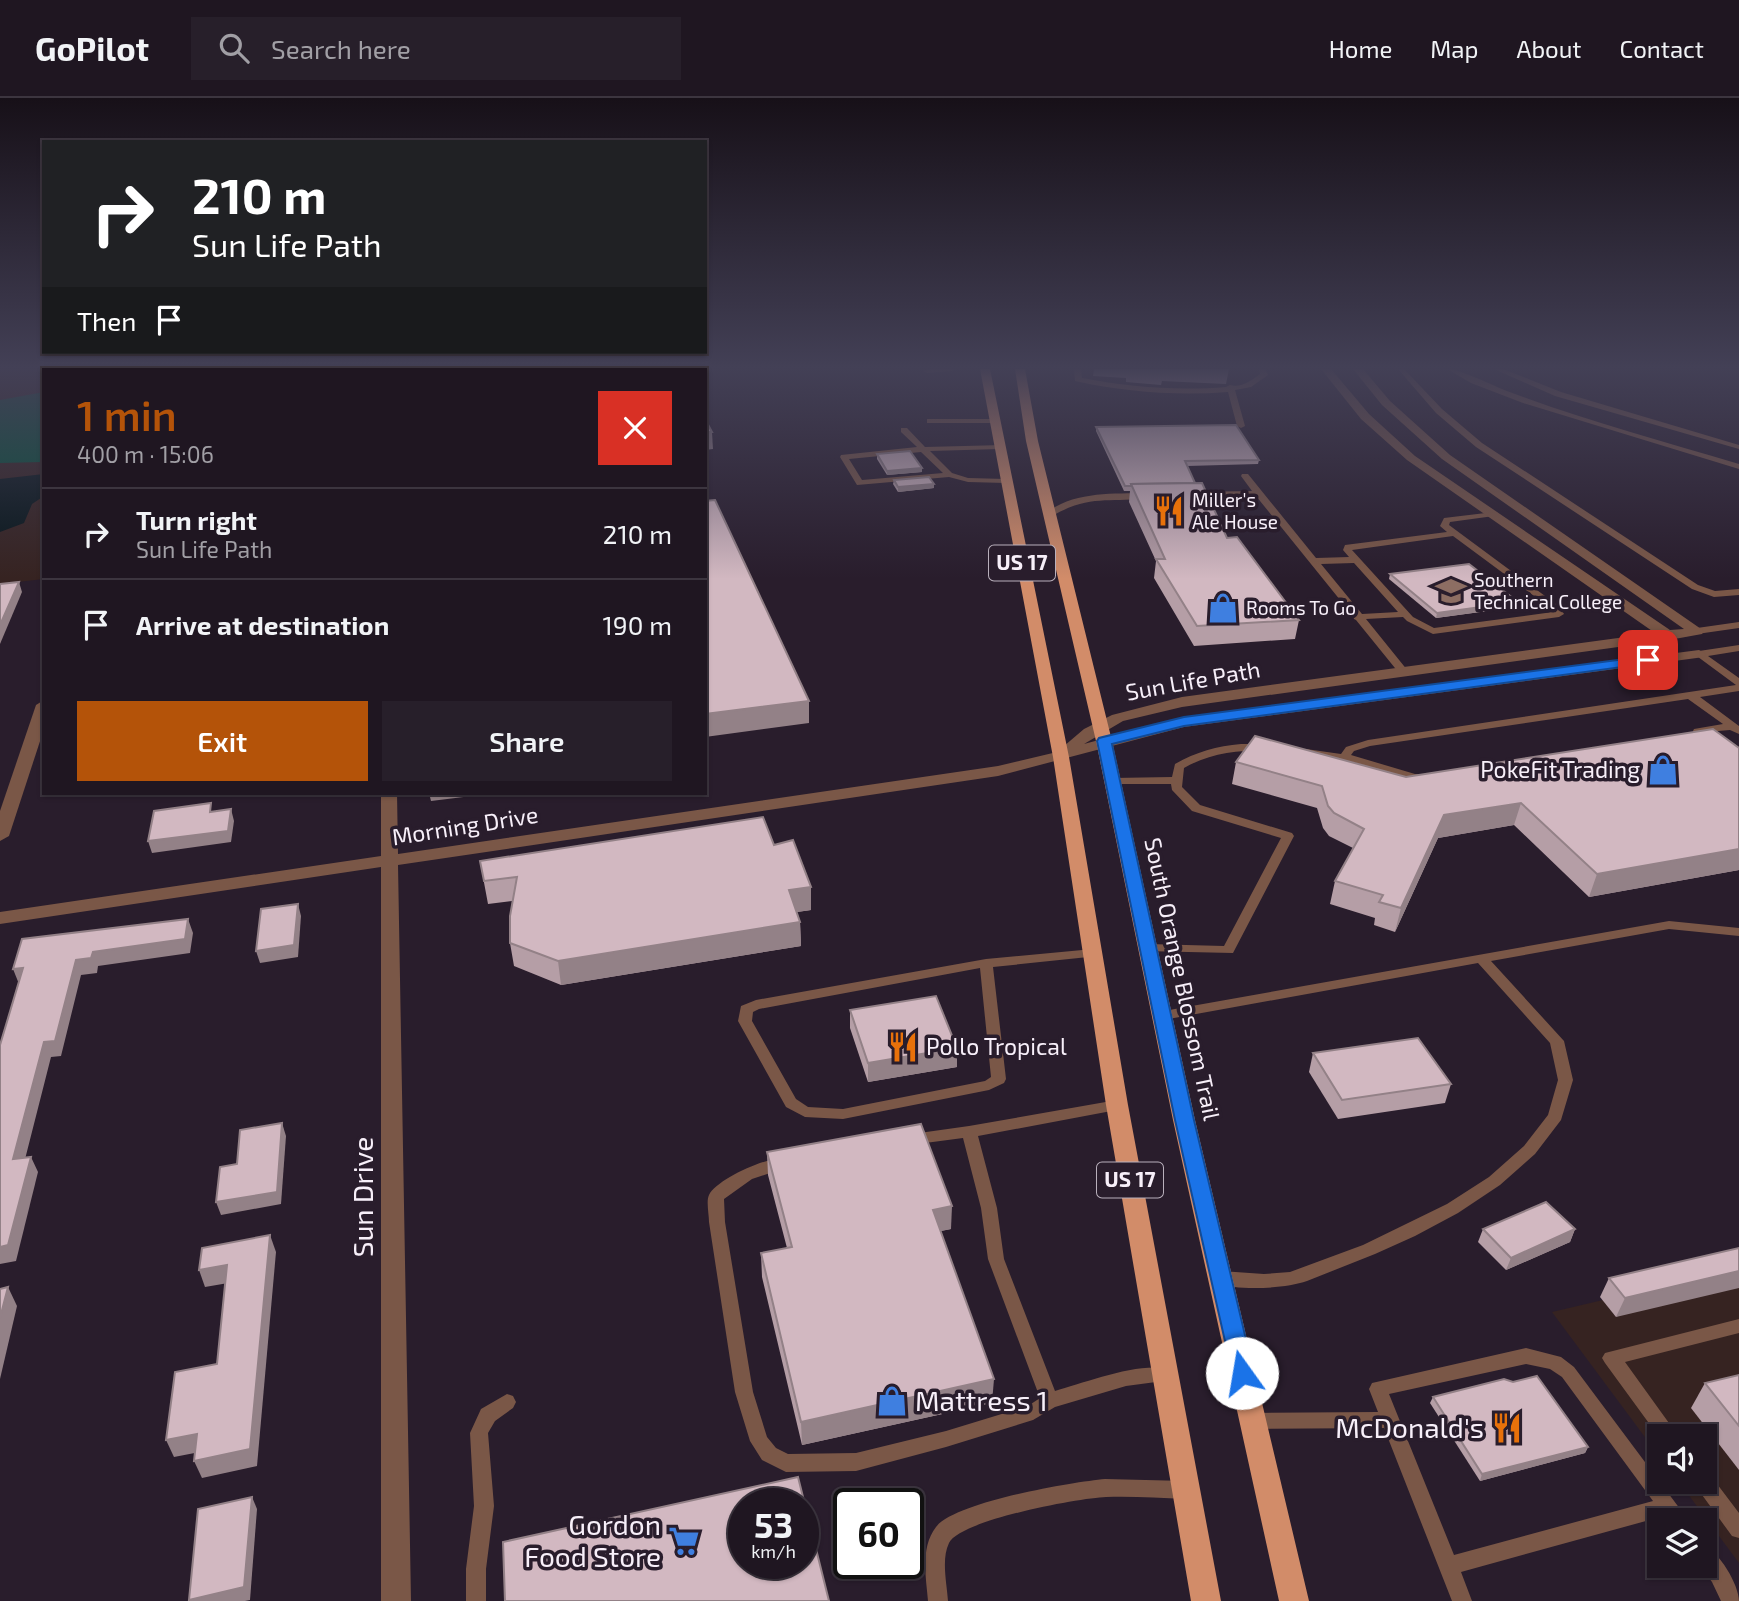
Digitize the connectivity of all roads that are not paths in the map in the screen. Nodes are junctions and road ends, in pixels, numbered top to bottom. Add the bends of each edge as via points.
1 (913, 439) edge
2 (998, 439) edge
3 (1032, 439) edge
4 (1389, 439) edge
5 (1426, 439) edge
6 (1474, 439) edge
7 (1646, 439) edge
8 (1712, 439) edge
9 (1000, 447) junction
10 (1739, 447) edge
11 (923, 449) junction
12 (1739, 467) edge
13 (949, 475) junction
14 (1245, 476) dead end
15 (1006, 481) junction
16 (1257, 493) junction
17 (1178, 495) edge
18 (1151, 496) edge
19 (1049, 514) junction
20 (1491, 514) junction
21 (1452, 534) junction
22 (1355, 560) junction
23 (1313, 561) junction
24 (1739, 592) edge
25 (1405, 614) junction
26 (1357, 617) junction
27 (1739, 625) edge
28 (1697, 631) junction
29 (1665, 635) junction
30 (1739, 648) edge
31 (1699, 654) junction
32 (1403, 671) junction
33 (1737, 681) edge
34 (1418, 689) junction
35 (1690, 695) junction
36 (42, 711) edge
37 (1735, 729) edge
38 (1692, 732) edge
39 (1102, 733) junction
40 (1275, 748) edge
41 (1289, 750) edge
42 (1060, 757) junction
43 (1344, 758) junction
44 (1440, 773) edge
45 (1177, 780) junction
46 (1113, 781) junction
47 (389, 795) edge
48 (0, 836) edge
49 (390, 862) junction
50 (0, 918) edge
51 (1739, 932) edge
52 (1148, 948) junction
53 (1093, 953) junction
54 (1481, 958) junction
55 (986, 963) junction
56 (1163, 1016) junction
57 (1117, 1105) junction
58 (969, 1132) junction
59 (892, 1141) edge
60 (800, 1159) edge
61 (1221, 1278) junction
62 (1739, 1326) edge
63 (1165, 1375) junction
64 (1378, 1389) joint
65 (1051, 1401) junction
66 (507, 1402) dead end
67 (1390, 1420) junction
68 (1253, 1421) junction
69 (1660, 1424) edge
70 (1186, 1490) junction
71 (1713, 1494) edge
72 (1669, 1508) edge
73 (1647, 1520) edge
74 (1739, 1529) edge
75 (1448, 1566) junction
76 (1717, 1572) edge
77 (396, 1601) edge
78 (476, 1601) edge
79 (938, 1601) edge
80 (1206, 1601) edge
81 (1294, 1601) edge
82 (1462, 1601) edge
83 (1732, 1601) edge

1 - 11 lane
2 - 9 main road, US 17
3 - 19 main road, South Orange Blossom Trail / US 17
4 - 20 street
5 - 28 street
6 - 24 lane via 1695,587 1714,594
7 - 12 lane
8 - 10 lane
9 - 11 lane
9 - 15 main road, US 17
11 - 13 lane
11 - 13 lane via 844,457 860,482
13 - 15 lane via 968,481
14 - 16 lane
15 - 42 main road, US 17
16 - 17 lane
16 - 23 lane
18 - 19 lane via 1068,502
19 - 39 main road, South Orange Blossom Trail / US 17
20 - 21 lane via 1447,520 1444,526
20 - 29 street
21 - 22 lane via 1348,547
21 - 25 lane via 1559,614 1433,631
22 - 23 lane
22 - 25 lane
23 - 26 lane
25 - 26 lane
26 - 32 lane
27 - 28 lane
28 - 29 street, Sun Life Path
28 - 31 street
29 - 31 street
29 - 32 street, Sun Life Path
30 - 31 lane
31 - 33 lane
31 - 34 street, Sun Life Path
32 - 34 street
32 - 39 street, Sun Life Path via 1182,702
33 - 35 lane
34 - 39 street, Sun Life Path
35 - 37 lane
35 - 43 lane via 1368,743 1350,749
36 - 48 street
37 - 38 lane
39 - 42 street, Sun Life Path
39 - 46 main road, South Orange Blossom Trail / US 17
40 - 45 lane via 1241,747 1201,754 1179,766
41 - 43 lane
42 - 49 street, Morning Drive via 998,771
42 - 53 main road, US 17
43 - 44 lane via 1414,777
45 - 46 lane
45 - 52 lane via 1176,788 1196,807 1288,835 1228,950
46 - 52 main road, South Orange Blossom Trail / US 17
47 - 49 street, Sun Drive
49 - 50 street, Morning Drive
49 - 77 street, Sun Drive
51 - 54 lane via 1669,925
52 - 56 main road, South Orange Blossom Trail / US 17
53 - 55 lane
53 - 57 main road, US 17
54 - 56 lane
54 - 61 lane via 1557,1041 1564,1056 1560,1107 1541,1136 1491,1185 1396,1239 1289,1279
55 - 55 lane via 756,1005 746,1009 745,1021 791,1103 805,1112 842,1114 989,1085 999,1079
56 - 61 main road, South Orange Blossom Trail / US 17
57 - 58 lane
57 - 63 main road, US 17
58 - 59 lane
58 - 65 lane via 989,1208 996,1259
60 - 65 lane via 760,1168 716,1197 744,1392 759,1441 769,1454 786,1463 856,1462 1033,1412
61 - 68 main road, South Orange Blossom Trail / US 17
62 - 69 lane via 1611,1358
63 - 65 lane via 1126,1378
63 - 70 main road, US 17
64 - 67 lane
64 - 72 lane via 1527,1356 1555,1362 1568,1372
66 - 78 lane via 488,1415 479,1433 484,1506
67 - 68 lane
67 - 75 lane
68 - 81 main road, South Orange Blossom Trail / US 17
70 - 79 lane via 1078,1491 953,1524 939,1542
70 - 80 main road, US 17
71 - 74 lane
73 - 75 lane
75 - 82 lane
76 - 83 lane

